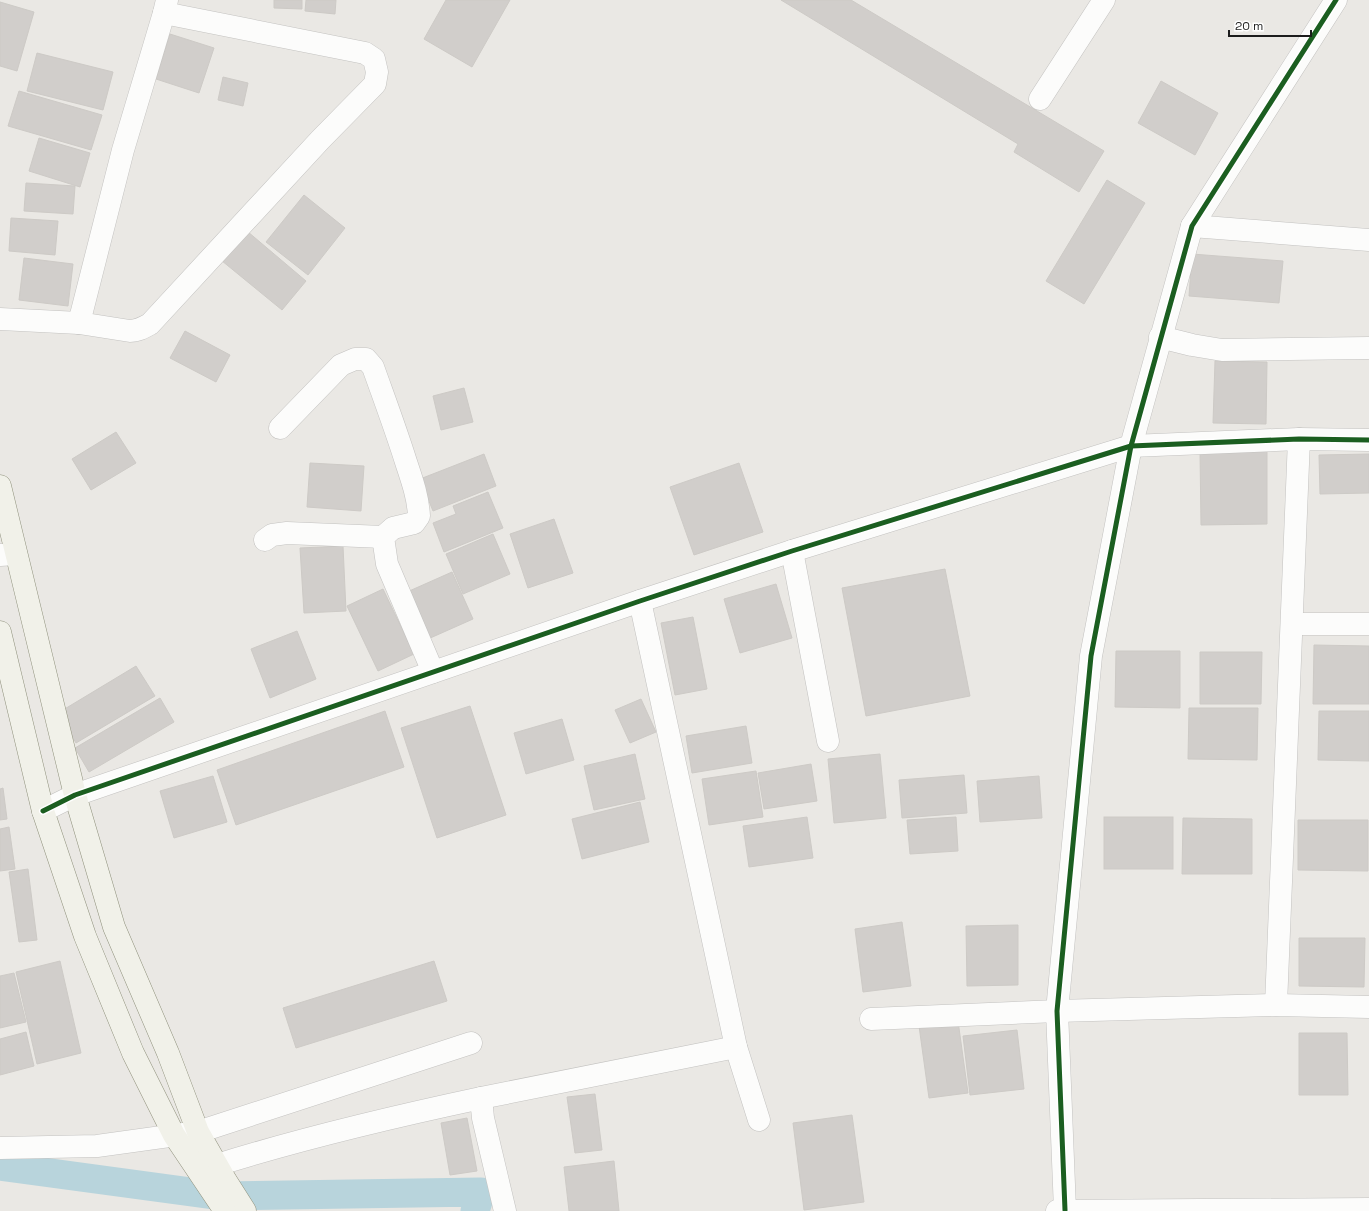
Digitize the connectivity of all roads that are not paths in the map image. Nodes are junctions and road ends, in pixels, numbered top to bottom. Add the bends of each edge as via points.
1 (1104, 0) edge
2 (1336, 0) edge
3 (165, 6) edge
4 (1040, 100) dead end
5 (1192, 226) junction
6 (1369, 240) edge
7 (0, 319) edge
8 (79, 323) junction
9 (1160, 337) junction
10 (1369, 348) edge
11 (280, 428) dead end
12 (1299, 439) junction
13 (1369, 440) edge
14 (1131, 446) junction
15 (0, 486) edge
16 (383, 537) junction
17 (265, 540) dead end
18 (792, 551) junction
19 (8, 555) edge
20 (640, 601) junction
21 (1292, 624) junction
22 (1369, 624) edge
23 (0, 632) edge
24 (433, 672) junction
25 (828, 741) dead end
26 (75, 795) junction
27 (43, 811) junction
28 (1276, 1005) junction
29 (1369, 1007) edge
30 (1057, 1011) junction
31 (871, 1019) dead end
32 (471, 1043) dead end
33 (736, 1046) junction
34 (481, 1098) junction
35 (759, 1120) dead end
36 (198, 1132) junction
37 (174, 1135) junction
38 (0, 1148) edge
39 (218, 1179) junction
40 (1369, 1209) edge
41 (224, 1211) edge
42 (245, 1211) edge
43 (505, 1211) edge
44 (1061, 1211) edge

1 - 4 street
2 - 5 street
3 - 8 street via 123,150
3 - 8 street via 365,53 374,59 377,72 375,84 150,324 137,331 130,331
5 - 6 street
5 - 9 street
7 - 8 street
9 - 10 street via 1192,346 1222,350
9 - 14 street
11 - 16 street via 341,365 355,359 366,359 372,367 398,435 416,491 420,516 414,523 393,528
12 - 13 street
12 - 14 street
12 - 21 street
14 - 18 street
14 - 30 street via 1091,656
15 - 19 street
16 - 17 street via 286,533 272,535
16 - 24 street via 387,564
18 - 20 street
18 - 25 street
19 - 26 street
20 - 24 street
20 - 33 street
21 - 22 street
21 - 28 street
23 - 27 street
24 - 26 street
26 - 27 street
26 - 36 street via 114,927 168,1053
27 - 37 street via 86,936 130,1046
28 - 29 street
28 - 30 street
30 - 31 street
30 - 44 street
32 - 36 street
33 - 34 street
33 - 35 street
34 - 39 street via 262,1151
34 - 43 street via 483,1118
36 - 37 street
36 - 39 street
37 - 38 street via 97,1146
37 - 39 street
39 - 41 street
39 - 42 street
40 - 44 street

